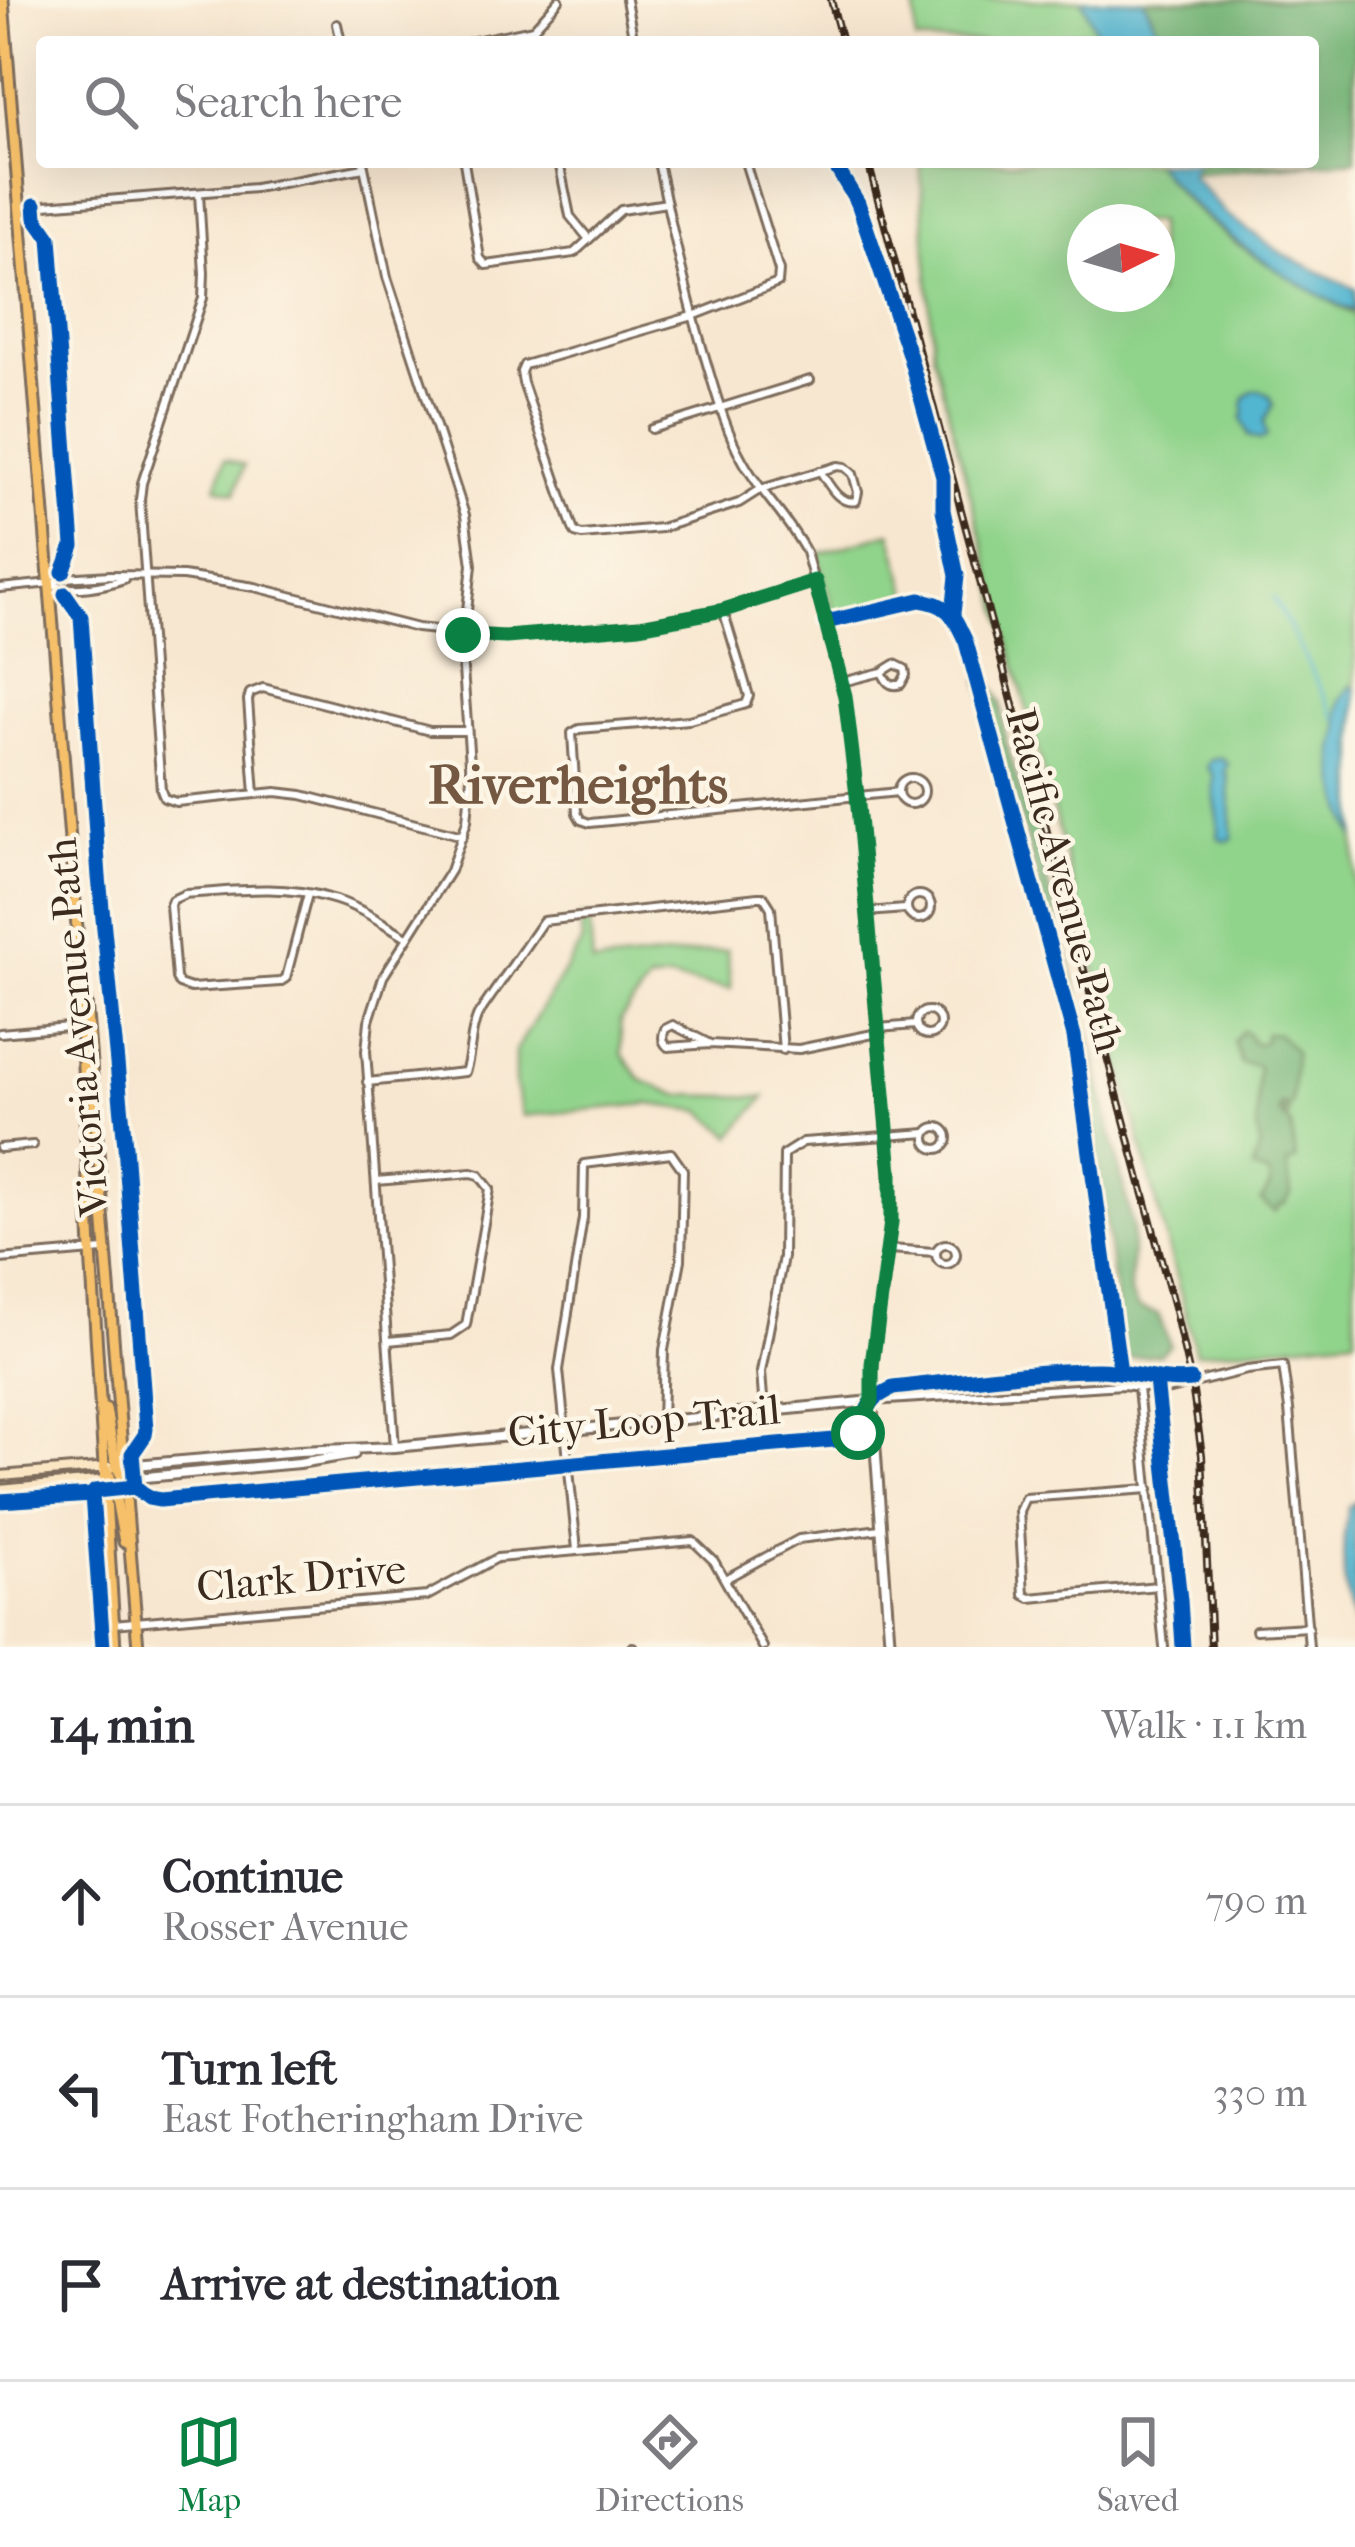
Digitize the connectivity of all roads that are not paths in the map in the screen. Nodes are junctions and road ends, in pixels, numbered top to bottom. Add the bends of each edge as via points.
1 (3, 0) edge
2 (559, 0) edge
3 (626, 0) edge
4 (337, 23) dead end
5 (533, 29) junction
6 (339, 36) edge
7 (499, 36) edge
8 (535, 36) edge
9 (633, 36) edge
10 (350, 168) edge
11 (365, 168) edge
12 (465, 168) edge
13 (560, 168) edge
14 (659, 168) edge
15 (748, 168) edge
16 (199, 194) junction
17 (667, 203) junction
18 (20, 207) junction
19 (588, 238) junction
20 (693, 316) junction
21 (810, 380) dead end
22 (721, 409) junction
23 (652, 429) dead end
24 (820, 471) junction
25 (760, 489) junction
26 (145, 576) junction
27 (815, 581) junction
28 (51, 584) junction
29 (0, 588) edge
30 (724, 610) junction
31 (463, 635) junction
32 (882, 672) dead end
33 (842, 682) junction
34 (467, 731) junction
35 (898, 792) junction
36 (255, 794) junction
37 (857, 795) junction
38 (463, 836) junction
39 (308, 894) junction
40 (907, 909) junction
41 (867, 912) junction
42 (407, 937) junction
43 (916, 1025) dead end
44 (85, 1026) junction
45 (878, 1031) junction
46 (0, 1033) edge
47 (710, 1044) junction
48 (783, 1050) junction
49 (367, 1082) junction
50 (927, 1133) dead end
51 (887, 1136) junction
52 (32, 1145) dead end
53 (0, 1148) edge
54 (376, 1181) junction
55 (889, 1249) junction
56 (106, 1250) junction
57 (92, 1251) junction
58 (935, 1252) dead end
59 (0, 1259) edge
60 (388, 1341) junction
61 (1138, 1386) junction
62 (872, 1401) junction
63 (764, 1411) junction
64 (662, 1420) junction
65 (565, 1430) junction
66 (390, 1447) junction
67 (282, 1452) junction
68 (283, 1465) junction
69 (114, 1466) junction
70 (0, 1476) edge
71 (124, 1478) junction
72 (109, 1480) junction
73 (1149, 1489) junction
74 (0, 1490) edge
75 (880, 1529) junction
76 (577, 1550) junction
77 (725, 1579) junction
78 (1158, 1586) junction
79 (134, 1589) junction
80 (136, 1622) junction
81 (113, 1624) junction
82 (1307, 1627) junction
83 (1256, 1630) dead end
84 (116, 1647) edge
85 (138, 1647) edge
86 (763, 1647) edge
87 (890, 1647) edge
88 (1164, 1647) edge
89 (1310, 1647) edge

1 - 18 main road
2 - 5 street
3 - 9 street
4 - 6 street
5 - 7 street
5 - 8 street
10 - 16 street
11 - 31 street via 387,277 465,515 472,565
12 - 19 street via 486,265 564,256
13 - 19 street via 570,216
14 - 17 street
15 - 20 street via 780,278
16 - 18 street
16 - 26 street via 203,298 141,491
17 - 19 street via 621,210
17 - 20 street
18 - 28 main road
20 - 22 street
20 - 25 street via 524,365 523,383 572,526 582,535 661,528
21 - 22 street
22 - 23 street
22 - 25 street
24 - 24 street via 842,500 856,501 850,470
24 - 25 street
25 - 27 street via 796,532
26 - 28 street
26 - 31 street via 217,580
26 - 36 street via 164,798
27 - 30 street
27 - 33 street
28 - 29 street
28 - 44 main road
30 - 31 street via 640,626
30 - 37 street via 746,704 688,719 579,729 572,734 581,820
31 - 34 street
32 - 33 street
33 - 37 street
34 - 36 street via 430,731 256,689 248,700
34 - 38 street
35 - 35 street via 910,804 924,790 910,778
35 - 37 street
36 - 38 street via 302,795
37 - 41 street
38 - 42 street
39 - 39 street via 261,889 172,899 179,984 286,978
39 - 42 street via 356,908
40 - 40 street via 922,920 931,903 918,895
40 - 41 street
41 - 45 street
42 - 49 street via 369,1021
43 - 45 street
44 - 46 street
44 - 56 main road
44 - 57 main road
45 - 48 street
45 - 51 street
47 - 47 street via 678,1026 664,1028 668,1047
47 - 48 street
48 - 49 street via 771,908 758,897 543,921 478,1015 465,1072
49 - 54 street
50 - 51 street
51 - 55 street
51 - 63 street via 803,1142 784,1154 783,1258 761,1372
52 - 53 street
54 - 60 street
54 - 60 street via 472,1173 490,1189 466,1325 452,1335
55 - 58 street
55 - 62 street
56 - 57 street
56 - 69 main road
57 - 59 street
57 - 69 main road
60 - 66 street
61 - 62 street
61 - 73 street
61 - 82 street via 1157,1390 1282,1366
62 - 63 street
62 - 75 street
63 - 64 street
64 - 65 street
64 - 65 street via 664,1350 681,1260 682,1169 671,1153 584,1164 559,1370
65 - 66 street
65 - 76 street
66 - 67 street
66 - 68 street
67 - 68 street
67 - 69 street
68 - 71 street
69 - 70 main road
69 - 71 main road
69 - 72 main road
71 - 72 main road
71 - 79 main road
72 - 74 main road
72 - 79 main road
72 - 81 main road
73 - 78 street
73 - 78 street via 1025,1498 1018,1511 1024,1595
75 - 77 street via 799,1539
75 - 87 street
76 - 77 street, Clark Drive via 694,1540
76 - 80 street, Clark Drive via 497,1558 427,1596
77 - 86 street, Clark Drive
78 - 88 street
79 - 80 main road
80 - 81 street, Clark Drive
80 - 85 main road
81 - 84 main road
82 - 83 street
82 - 89 street

